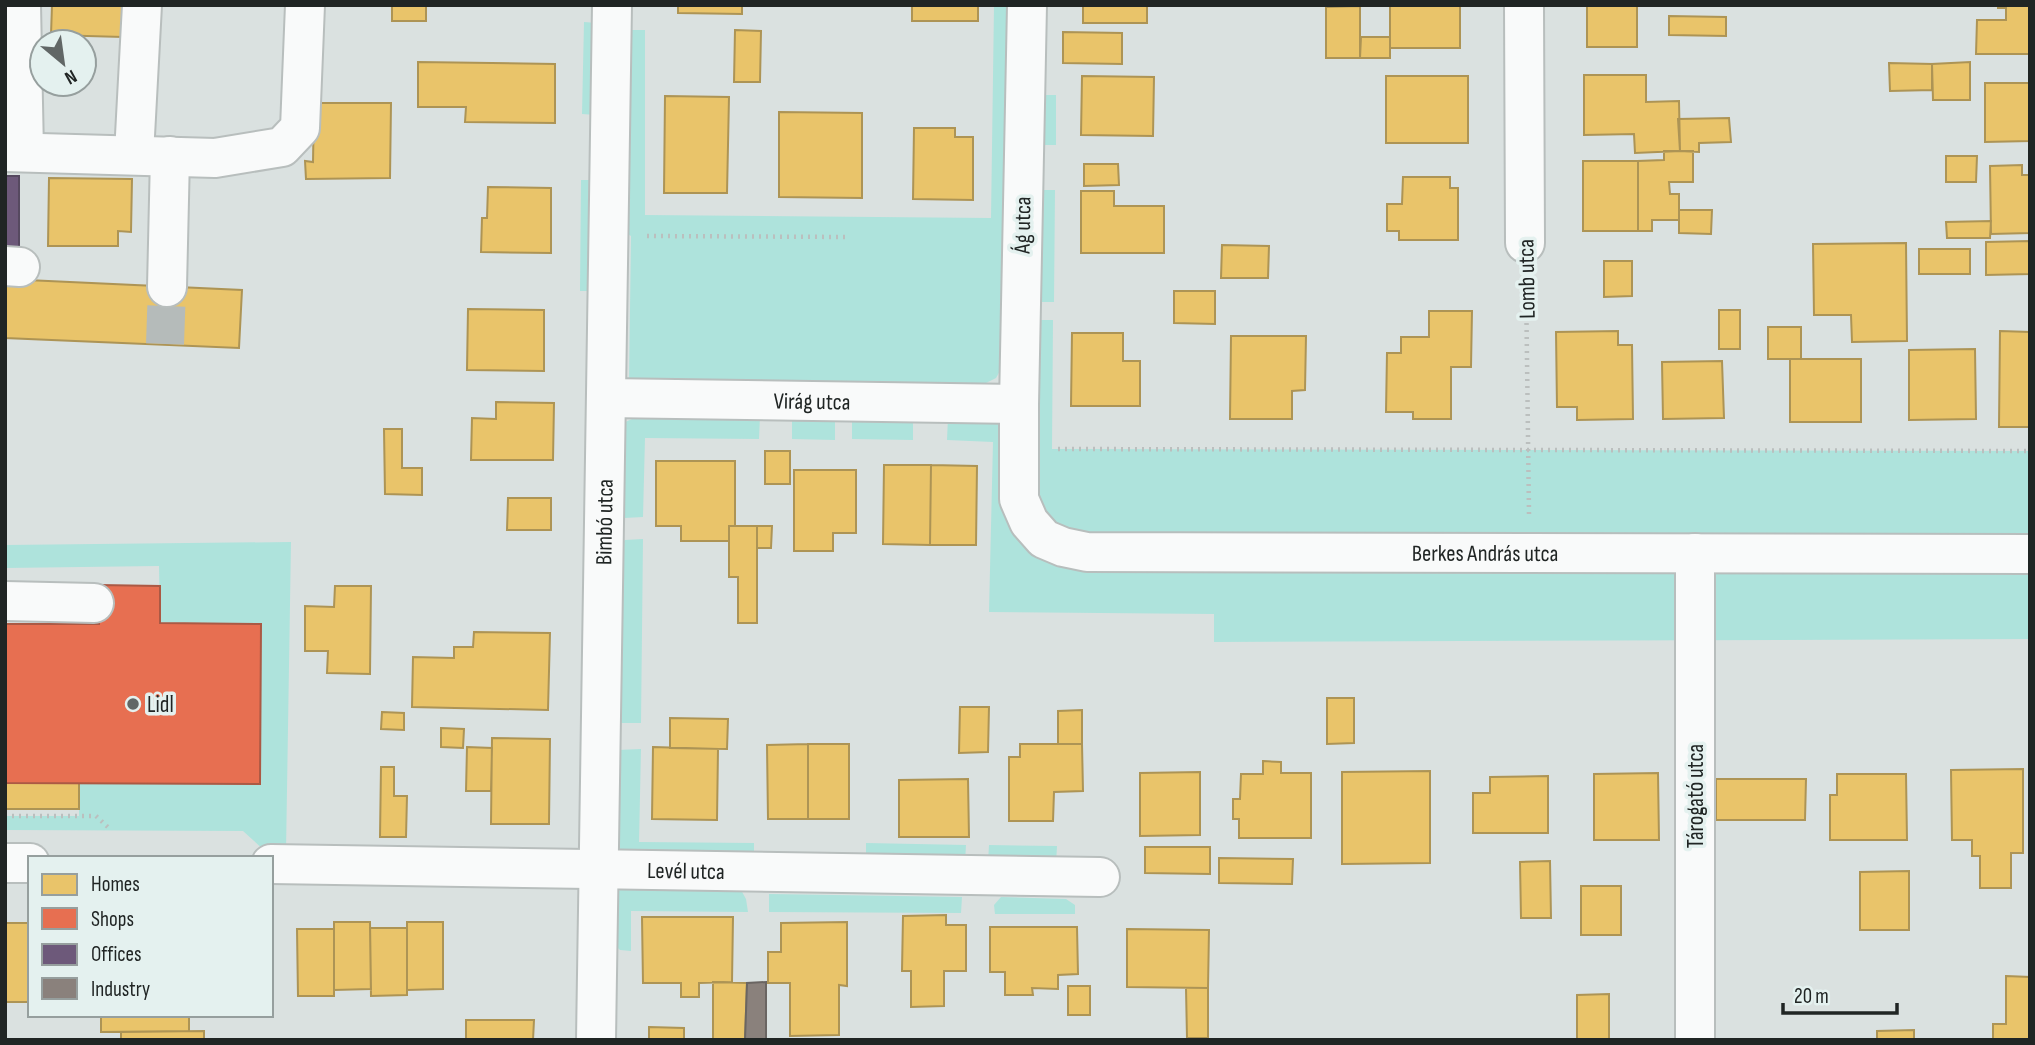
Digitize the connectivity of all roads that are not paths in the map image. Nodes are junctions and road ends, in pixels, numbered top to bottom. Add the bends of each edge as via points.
1 (21, 5) edge
2 (142, 5) edge
3 (305, 5) edge
4 (612, 5) edge
5 (1027, 5) edge
6 (1524, 5) edge
7 (15, 152) edge
8 (152, 155) junction
9 (1525, 243) road end
10 (167, 287) tunnel mouth
11 (607, 398) junction
12 (1019, 404) junction
13 (1019, 445) joint
14 (1695, 553) junction
15 (2030, 554) edge
16 (5, 601) edge
17 (94, 603) dead end
18 (5, 863) edge
19 (28, 863) edge
20 (273, 864) edge
21 (598, 868) junction
22 (1100, 877) dead end
23 (596, 1040) edge
24 (1695, 1040) edge

1 - 7 street
2 - 8 street
3 - 8 street via 300,128 282,147 215,158
4 - 11 street, Bimbó utca
5 - 12 street, Ág utca
6 - 9 street, Lomb utca
7 - 8 street
8 - 10 street
11 - 12 street, Virág utca
11 - 21 street, Bimbó utca
12 - 13 street, Ág utca
13 - 14 street, Berkes András utca via 1019,499 1029,522 1044,539 1087,552
14 - 15 street, Berkes András utca
14 - 24 street, Tárogató utca
16 - 17 street
18 - 19 street
20 - 21 street, Levél utca
21 - 22 street, Levél utca
21 - 23 street, Bimbó utca

